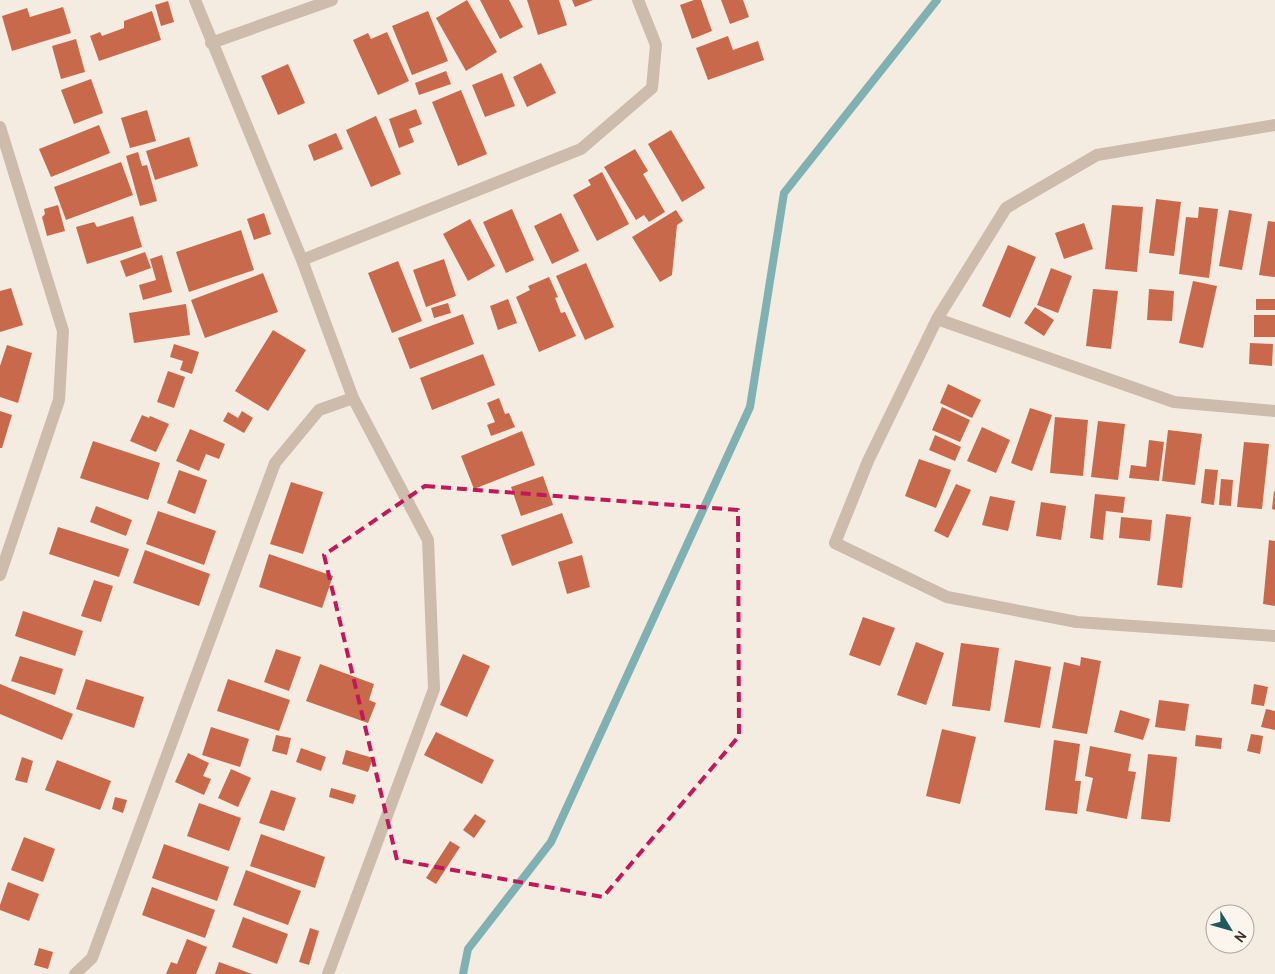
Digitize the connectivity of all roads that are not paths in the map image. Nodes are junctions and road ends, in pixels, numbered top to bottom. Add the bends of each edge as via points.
1 (195, 0) edge
2 (332, 0) edge
3 (638, 0) edge
4 (211, 43) junction
5 (1275, 125) edge
6 (0, 127) edge
7 (302, 260) junction
8 (937, 319) junction
9 (353, 398) junction
10 (1275, 411) edge
11 (0, 575) edge
12 (1275, 636) edge
13 (75, 974) edge
14 (328, 974) edge

1 - 4 street
2 - 4 street
3 - 7 street via 656,45 652,88 581,149
4 - 7 street
5 - 8 street via 1098,155 1006,208
6 - 11 street via 63,331 59,400
7 - 9 street
8 - 10 street via 1174,402
8 - 12 street via 868,461 835,543 947,597 1077,622
9 - 13 street via 319,410 275,463 92,958
9 - 14 street via 428,540 434,689

